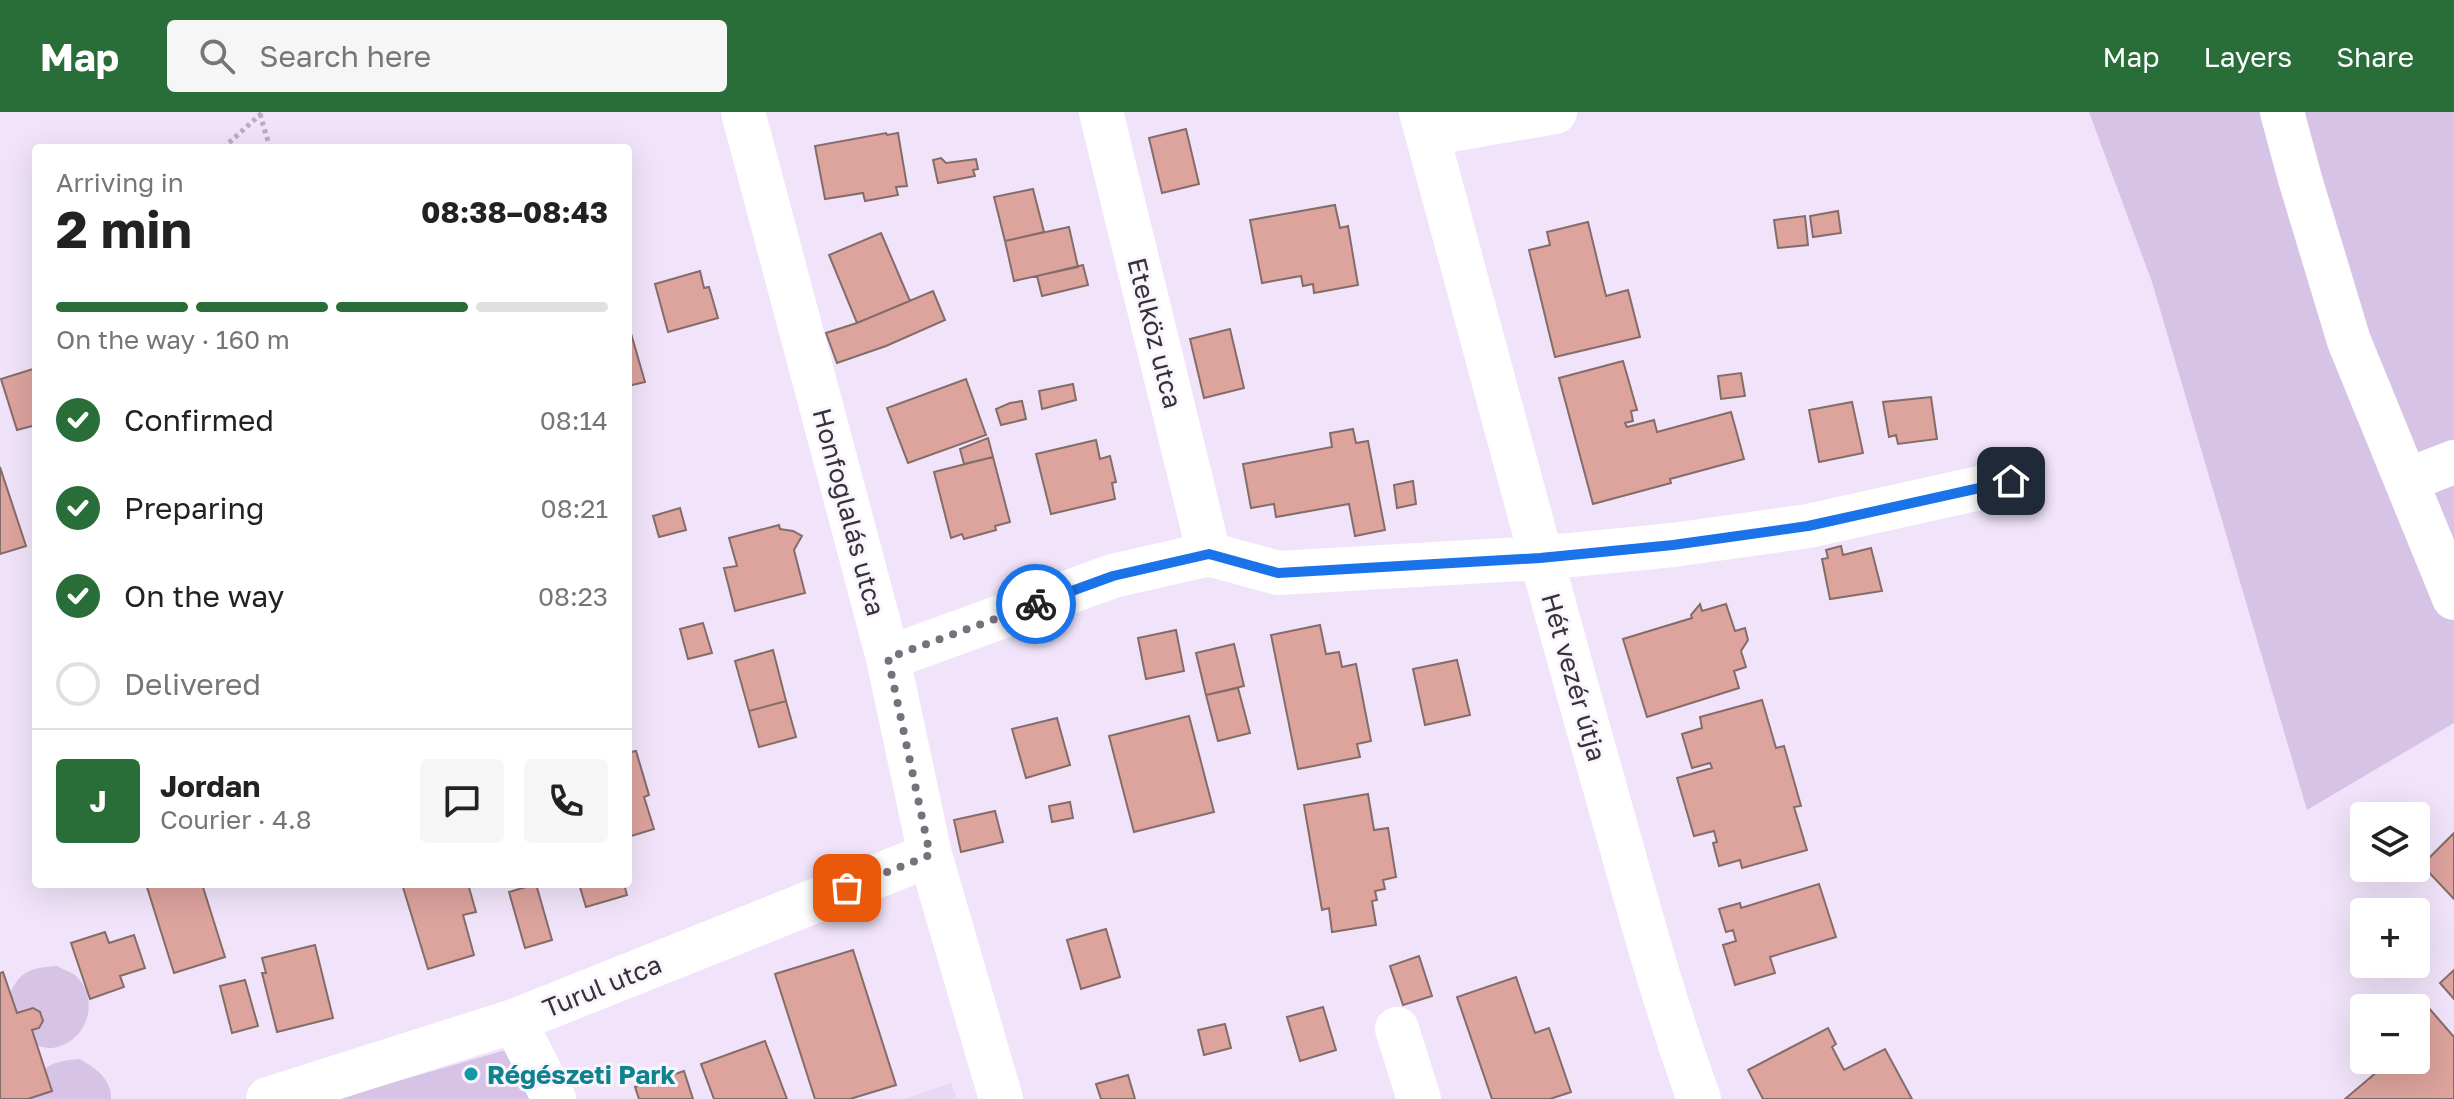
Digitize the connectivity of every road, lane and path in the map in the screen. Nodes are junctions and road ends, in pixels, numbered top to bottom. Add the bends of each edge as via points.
1 (743, 112) edge
2 (1101, 112) edge
3 (1555, 112) edge
4 (2282, 112) edge
5 (261, 113) edge
6 (1424, 123) edge
7 (227, 144) edge
8 (269, 144) edge
9 (2454, 462) edge
10 (2407, 480) junction
11 (2011, 481) dead end
12 (1209, 554) junction
13 (1540, 558) junction
14 (2454, 598) edge
15 (888, 658) junction
16 (930, 855) junction
17 (514, 1021) junction
18 (1397, 1029) dead end
19 (268, 1099) edge
20 (554, 1099) edge
21 (1001, 1099) edge
22 (1419, 1099) edge
23 (1699, 1099) edge

1 - 15 street, Honfoglalás utca
2 - 12 street, Etelköz utca
3 - 6 street
4 - 10 street via 2349,341
5 - 7 path
5 - 8 path
6 - 13 street, Hét vezér útja
9 - 10 street
10 - 14 street
11 - 13 street via 1808,526
12 - 13 street via 1278,573
12 - 15 street via 1113,576
13 - 23 street, Hét vezér útja via 1640,916
15 - 16 street, Honfoglalás utca
16 - 17 street, Turul utca
16 - 21 street, Honfoglalás utca
17 - 19 street, Turul utca
17 - 20 street
18 - 22 street

